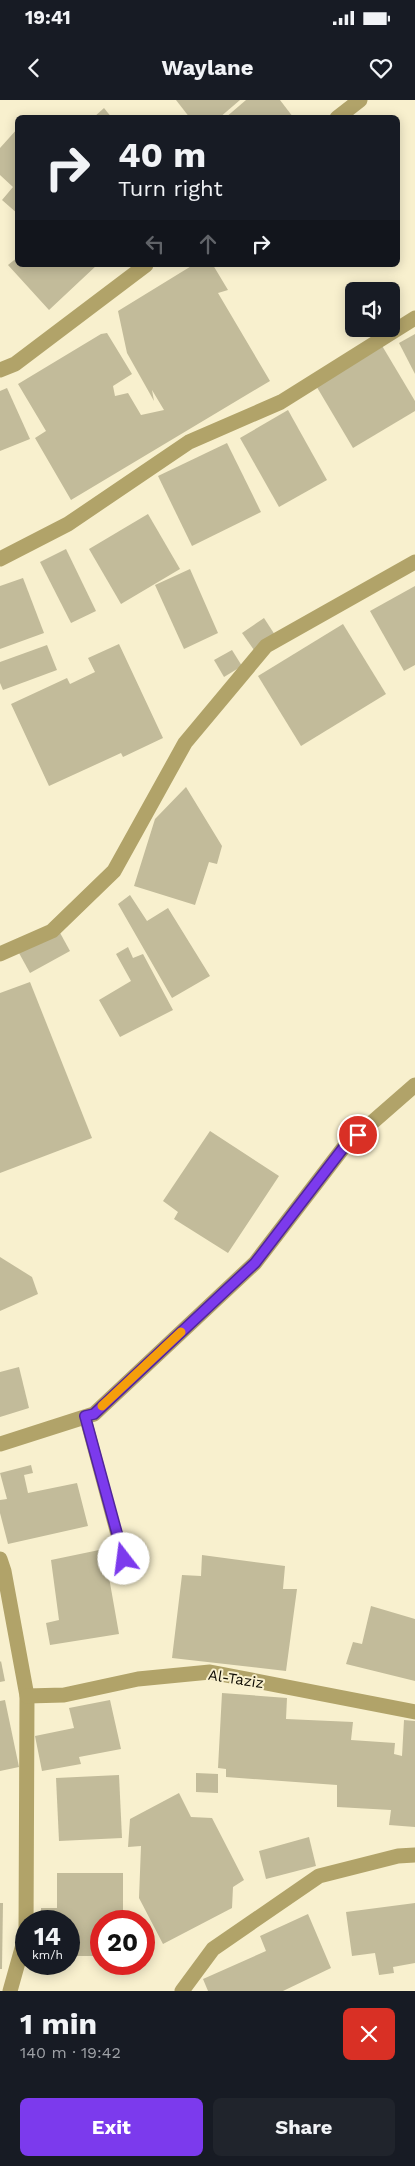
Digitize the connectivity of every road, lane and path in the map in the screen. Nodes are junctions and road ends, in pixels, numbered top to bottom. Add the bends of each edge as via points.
1 (360, 100) edge
2 (341, 115) edge
3 (143, 267) edge
4 (415, 318) edge
5 (0, 370) edge
6 (0, 559) edge
7 (415, 562) edge
8 (0, 954) edge
9 (415, 1085) edge
10 (85, 1416) junction
11 (0, 1444) edge
12 (0, 1559) edge
13 (124, 1559) dead end
14 (27, 1696) junction
15 (415, 1712) edge
16 (415, 1855) edge
17 (10, 1991) edge
18 (182, 1991) edge

1 - 2 street
3 - 5 street via 15,364
4 - 6 street via 281,402 189,442 68,524
7 - 8 street via 266,646 185,743 114,870 52,930
9 - 10 street via 344,1147 255,1263 94,1414
10 - 11 street
10 - 13 lane
12 - 14 street
14 - 15 street, Al-Taziz via 64,1695 138,1679 210,1672
14 - 17 street via 26,1934
16 - 18 street via 398,1856 319,1876 213,1949

